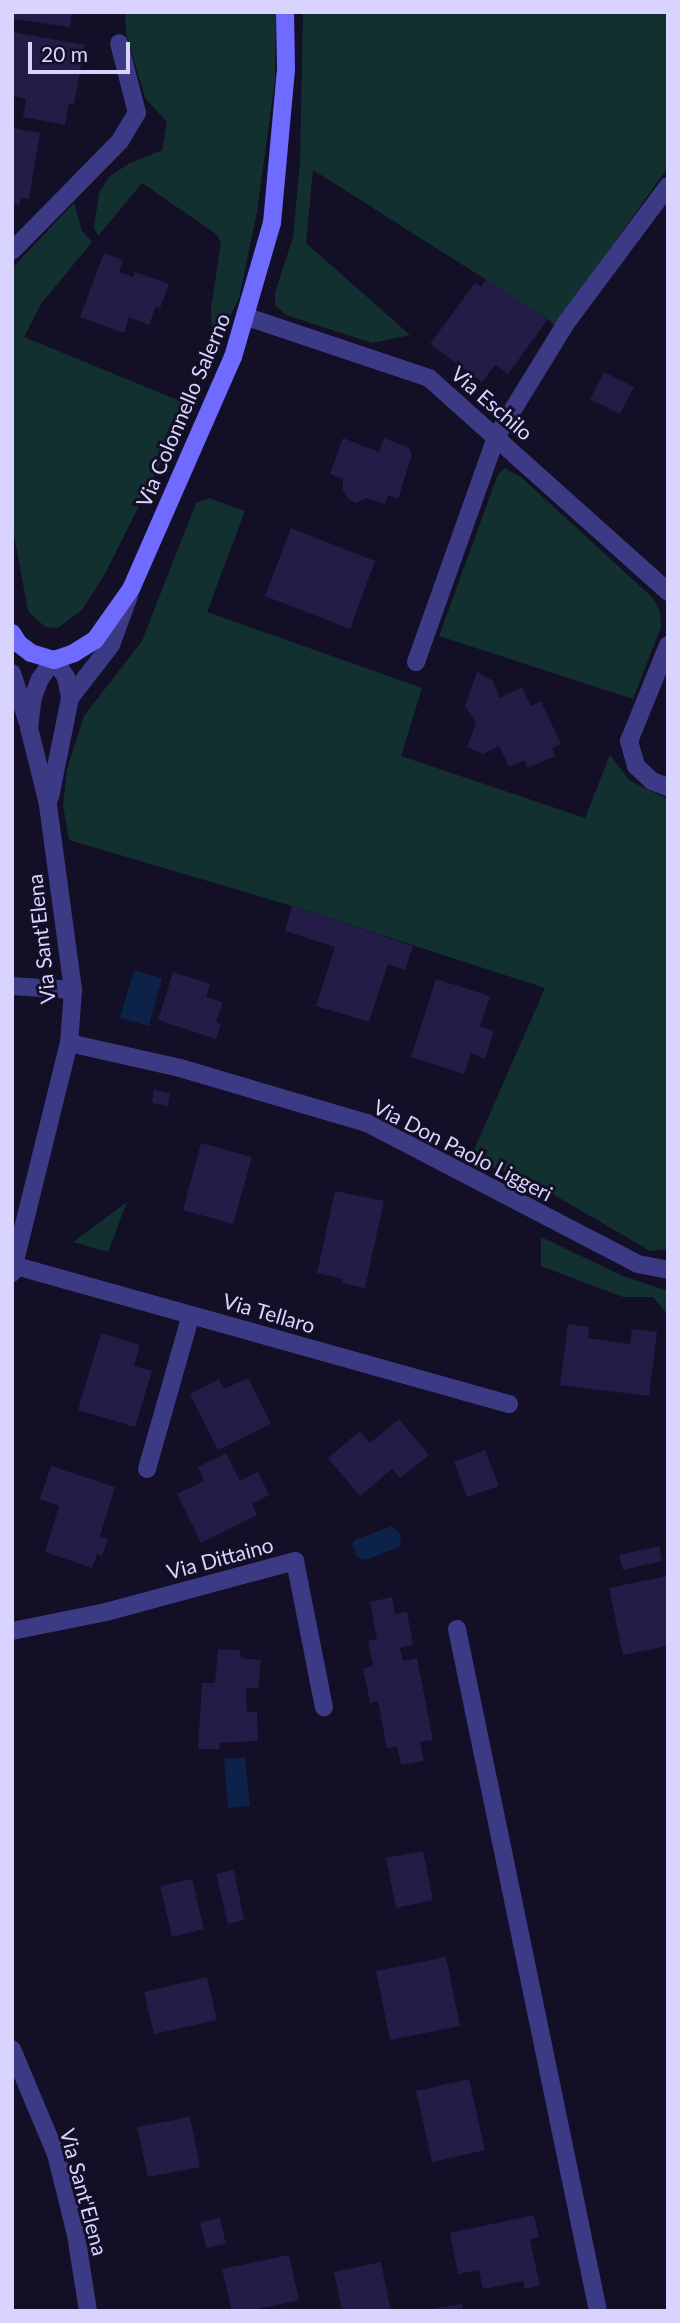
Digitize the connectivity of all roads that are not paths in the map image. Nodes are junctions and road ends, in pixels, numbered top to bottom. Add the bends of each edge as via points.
1 (285, 12) edge
2 (119, 43) dead end
3 (668, 186) edge
4 (12, 251) edge
5 (247, 317) junction
6 (496, 437) junction
7 (131, 589) junction
8 (668, 592) edge
9 (12, 633) edge
10 (668, 645) edge
11 (54, 660) junction
12 (416, 662) dead end
13 (12, 673) edge
14 (70, 698) junction
15 (29, 728) junction
16 (668, 787) edge
17 (48, 804) junction
18 (12, 986) edge
19 (73, 990) junction
20 (69, 1044) junction
21 (14, 1270) edge
22 (668, 1270) edge
23 (191, 1315) junction
24 (509, 1404) dead end
25 (147, 1469) dead end
26 (457, 1629) dead end
27 (12, 1631) edge
28 (324, 1707) dead end
29 (12, 2049) edge
30 (88, 2311) edge
31 (598, 2311) edge

1 - 5 main road, Via Colonnello Salerno via 286,68 272,223
2 - 4 street via 137,113 120,141
3 - 6 street via 566,323
5 - 6 street, Via Eschilo via 429,378
5 - 7 main road, Via Colonnello Salerno
6 - 8 street, Via Eschilo
6 - 12 street
7 - 11 main road, Via Colonnello Salerno via 95,640
7 - 14 street via 111,645
9 - 11 main road via 31,653
10 - 16 street via 629,741 636,766 652,781
11 - 14 street via 66,677
11 - 15 street via 33,697
13 - 15 street
14 - 17 street
15 - 17 street
17 - 19 street, Via Sant'Elena
18 - 19 street
19 - 20 street, Via Sant'Elena
20 - 21 street, Via Sant'Elena
20 - 22 street, Via Don Paolo Liggeri via 180,1068 367,1123 638,1264
21 - 23 street, Via Tellaro
23 - 24 street, Via Tellaro
23 - 25 street
26 - 31 street
27 - 28 street, Via Dittaino via 106,1612 295,1561
29 - 30 street, Via Sant'Elena via 55,2154 76,2235

